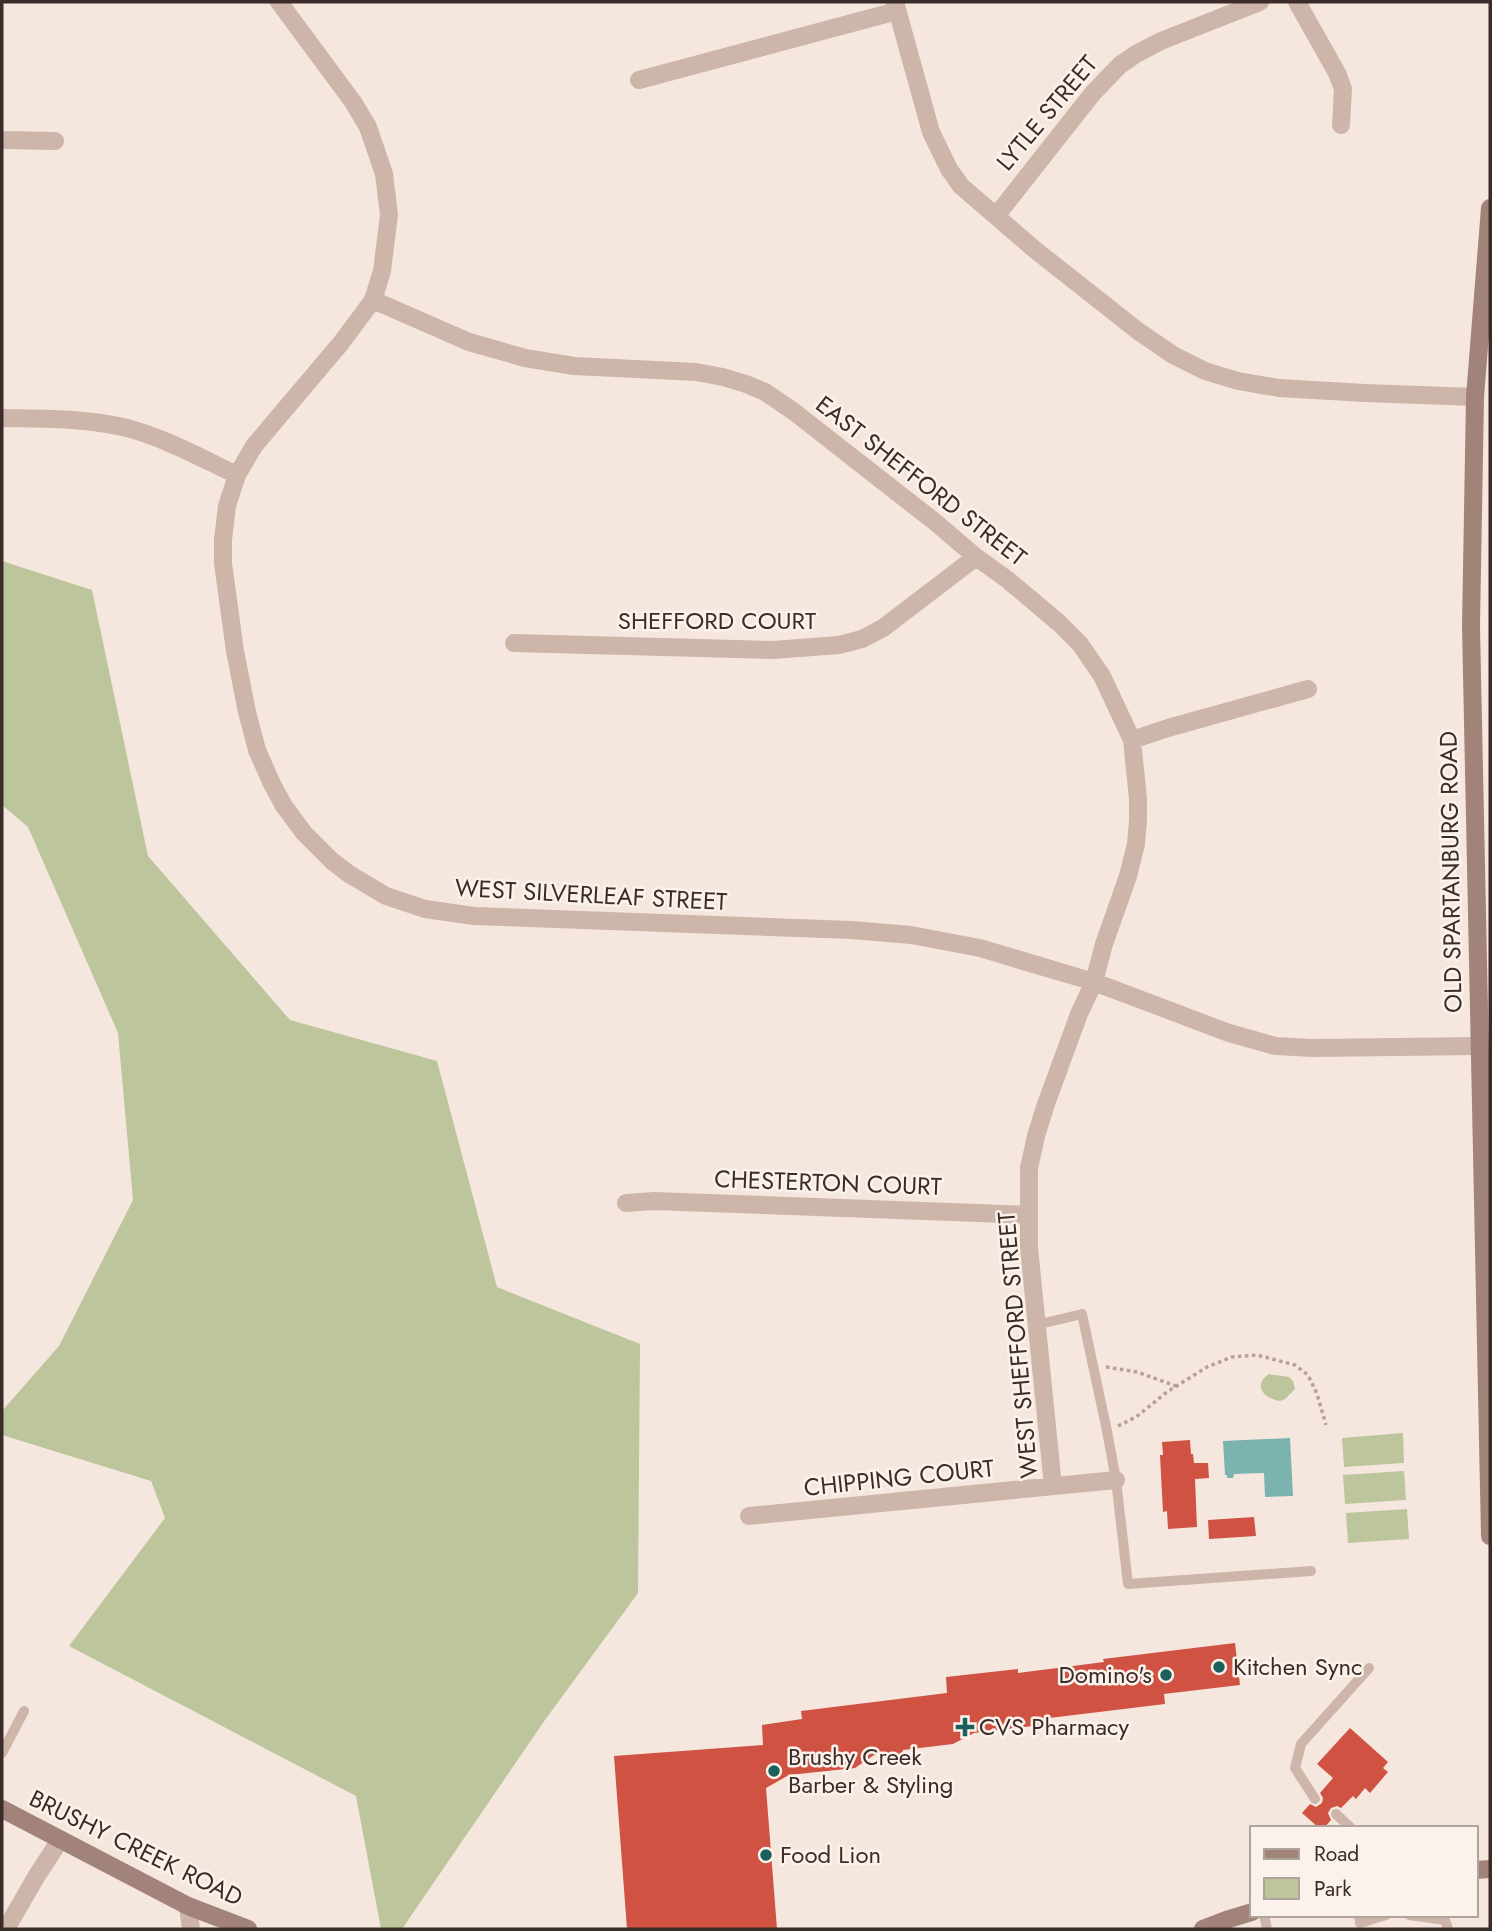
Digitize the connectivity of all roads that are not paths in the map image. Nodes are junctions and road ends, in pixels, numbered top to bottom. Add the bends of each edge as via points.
1 (279, 2) edge
2 (1260, 2) edge
3 (1297, 2) edge
4 (896, 6) edge
5 (639, 80) dead end
6 (1341, 125) dead end
7 (2, 140) edge
8 (55, 141) dead end
9 (1490, 208) edge
10 (996, 216) junction
11 (373, 300) junction
12 (1475, 397) junction
13 (2, 418) edge
14 (237, 475) junction
15 (976, 557) junction
16 (514, 643) dead end
17 (1308, 689) dead end
18 (1132, 740) junction
19 (1482, 809) edge
20 (1094, 982) junction
21 (1479, 1046) junction
22 (626, 1203) dead end
23 (1029, 1215) junction
24 (1487, 1255) edge
25 (1036, 1325) junction
26 (1489, 1434) edge
27 (1115, 1480) junction
28 (1053, 1486) junction
29 (749, 1517) dead end
30 (1490, 1536) edge
31 (1311, 1571) dead end
32 (1369, 1668) dead end
33 (24, 1711) dead end
34 (2, 1753) edge
35 (1315, 1799) dead end
36 (2, 1809) edge
37 (1336, 1814) dead end
38 (1350, 1826) edge
39 (60, 1840) junction
40 (188, 1906) junction
41 (1250, 1913) edge
42 (1378, 1917) edge
43 (1423, 1917) edge
44 (1359, 1922) edge
45 (6, 1929) edge
46 (191, 1929) edge
47 (248, 1929) edge
48 (1203, 1929) edge
49 (1448, 1929) edge

1 - 11 street via 354,102 378,153 388,215 382,271
2 - 10 street, LYTLE STREET via 1161,41 1120,65
3 - 6 street via 1338,73 1343,89
4 - 5 street
4 - 10 street via 937,145 961,186
7 - 8 street
9 - 12 street, OLD SPARTANBURG ROAD
10 - 12 street via 1138,331 1205,371 1279,388
11 - 14 street, WEST SILVERLEAF STREET via 254,446
11 - 15 street, EAST SHEFFORD STREET via 469,342 525,358 573,366 696,372 765,392
12 - 19 street, OLD SPARTANBURG ROAD via 1471,626
13 - 14 street via 60,419 127,428
14 - 20 street, WEST SILVERLEAF STREET via 227,506 223,563 235,651 257,750 294,821 332,861 368,887 425,909 474,916 911,935 980,948
15 - 16 street, SHEFFORD COURT via 883,628 839,645 773,650
15 - 18 street, EAST SHEFFORD STREET via 1080,644 1102,676
17 - 18 street
18 - 20 street, EAST SHEFFORD STREET via 1138,799 1136,844
19 - 21 street, OLD SPARTANBURG ROAD
20 - 21 street, WEST SILVERLEAF STREET via 1229,1033 1275,1045
20 - 23 street, WEST SHEFFORD STREET via 1036,1136 1029,1168
21 - 24 street, OLD SPARTANBURG ROAD
22 - 23 street, CHESTERTON COURT
23 - 25 street, WEST SHEFFORD STREET
24 - 26 street, OLD SPARTANBURG ROAD
25 - 27 lane via 1083,1314
25 - 28 street, WEST SHEFFORD STREET
26 - 30 street, OLD SPARTANBURG ROAD
27 - 28 street, WEST SHEFFORD STREET
27 - 31 lane via 1128,1584
28 - 29 street, CHIPPING COURT
32 - 35 lane via 1300,1744 1296,1768
33 - 34 lane
36 - 39 street, BRUSHY CREEK ROAD
37 - 38 lane
39 - 40 street, BRUSHY CREEK ROAD
39 - 45 street
40 - 46 street
40 - 47 street, BRUSHY CREEK ROAD
41 - 48 street
42 - 44 lane
43 - 49 lane via 1445,1920

